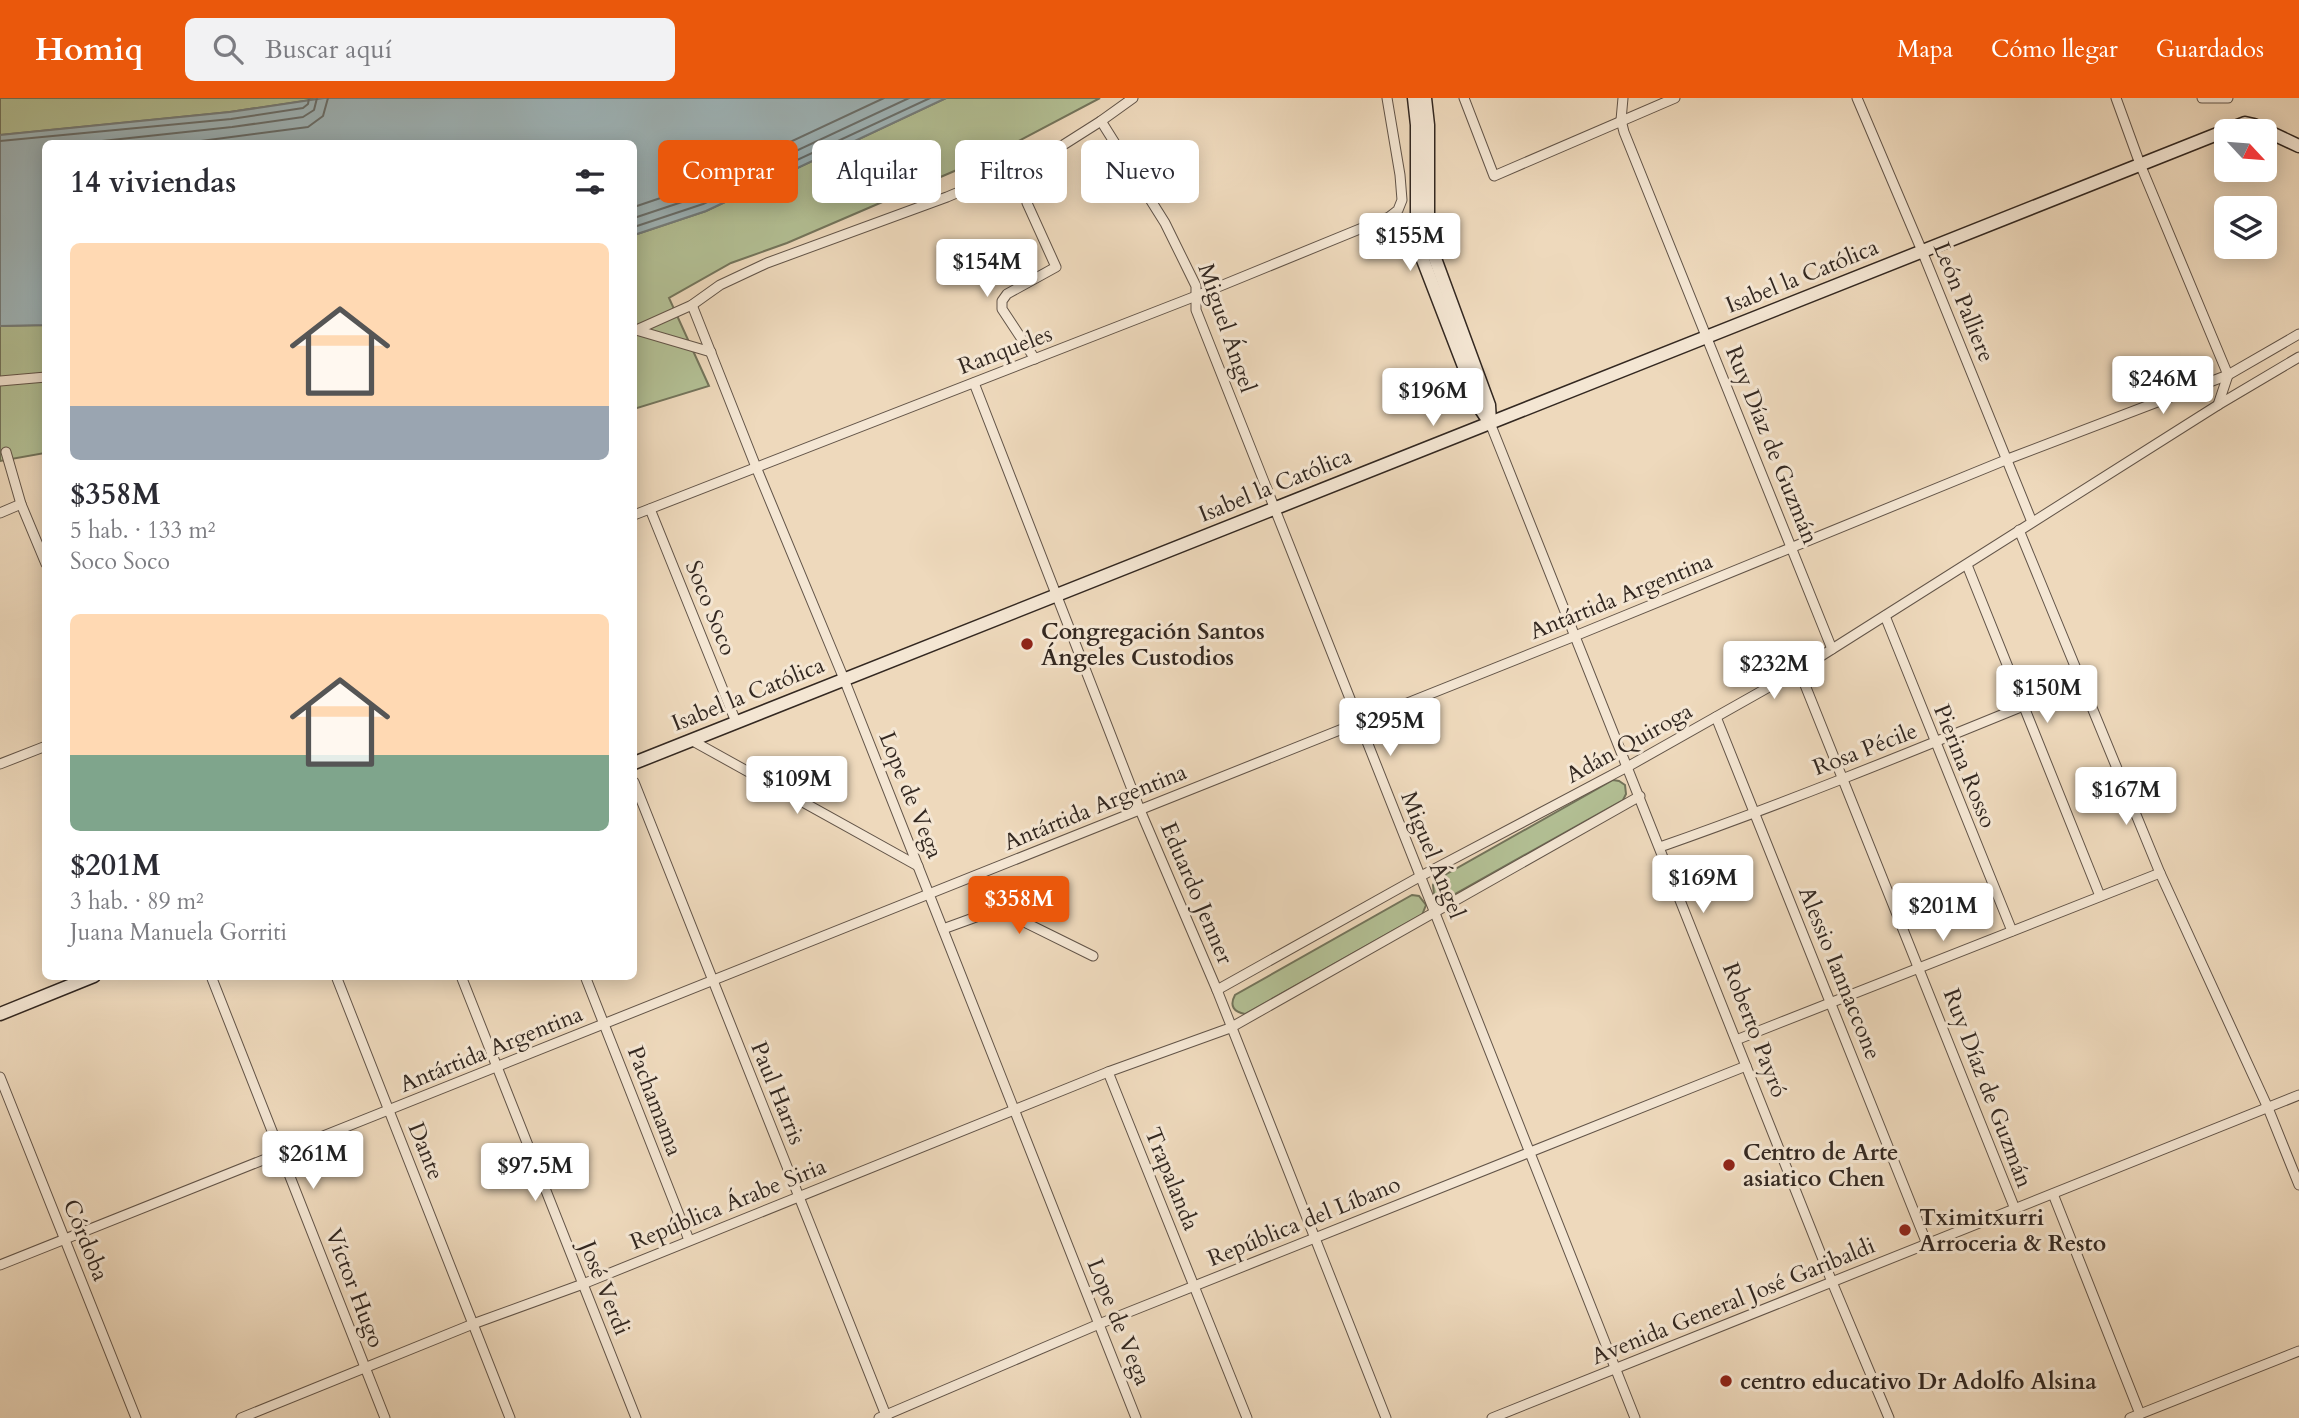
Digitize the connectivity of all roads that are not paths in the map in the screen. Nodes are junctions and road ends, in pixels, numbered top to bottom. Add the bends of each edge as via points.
1 (1133, 98) edge
2 (1387, 98) edge
3 (1414, 98) edge
4 (1425, 98) edge
5 (1464, 98) edge
6 (1623, 98) edge
7 (1675, 98) edge
8 (1857, 98) edge
9 (2116, 98) edge
10 (2202, 98) edge
11 (2228, 98) edge
12 (1621, 120) junction
13 (1101, 121) junction
14 (2299, 146) edge
15 (2140, 164) junction
16 (1027, 203) dead end
17 (1922, 251) junction
18 (1196, 296) junction
19 (692, 304) junction
20 (637, 329) edge
21 (637, 331) edge
22 (1707, 336) junction
23 (2297, 339) edge
24 (710, 352) junction
25 (2299, 357) edge
26 (1035, 359) junction
27 (2228, 375) junction
28 (42, 377) edge
29 (0, 381) edge
30 (974, 383) junction
31 (2218, 405) junction
32 (1490, 423) junction
33 (6, 452) dead end
34 (2008, 459) junction
35 (755, 467) junction
36 (21, 504) junction
37 (1275, 508) junction
38 (650, 509) junction
39 (0, 513) edge
40 (637, 514) edge
41 (2032, 522) junction
42 (2020, 530) junction
43 (1792, 548) junction
44 (42, 554) edge
45 (1967, 565) junction
46 (1058, 594) junction
47 (1885, 616) junction
48 (1574, 636) junction
49 (1832, 649) junction
50 (1799, 670) junction
51 (844, 679) junction
52 (2082, 682) junction
53 (2023, 706) junction
54 (1716, 717) junction
55 (736, 722) junction
56 (1360, 722) junction
57 (691, 740) junction
58 (1935, 743) junction
59 (42, 748) edge
60 (637, 761) edge
61 (0, 764) edge
62 (1629, 766) junction
63 (1844, 778) junction
64 (637, 790) edge
65 (1640, 796) junction
66 (1140, 810) junction
67 (1755, 813) junction
68 (1660, 847) junction
69 (918, 866) junction
70 (2160, 873) junction
71 (1421, 876) junction
72 (929, 894) junction
73 (2100, 897) junction
74 (1435, 912) junction
75 (943, 929) junction
76 (2012, 931) junction
77 (1093, 956) dead end
78 (1920, 968) junction
79 (84, 980) edge
80 (213, 980) edge
81 (338, 980) edge
82 (463, 980) edge
83 (587, 980) edge
84 (713, 981) junction
85 (1217, 990) junction
86 (1831, 1002) junction
87 (0, 1014) edge
88 (604, 1024) junction
89 (1230, 1028) junction
90 (1736, 1040) junction
91 (1745, 1066) junction
92 (497, 1067) junction
93 (1108, 1072) junction
94 (0, 1077) edge
95 (2299, 1095) edge
96 (2268, 1108) junction
97 (389, 1110) junction
98 (1014, 1110) junction
99 (282, 1153) junction
100 (1530, 1153) junction
101 (2299, 1185) edge
102 (2053, 1194) junction
103 (799, 1196) junction
104 (2015, 1209) junction
105 (65, 1238) junction
106 (1314, 1238) junction
107 (689, 1240) junction
108 (1927, 1244) junction
109 (0, 1265) edge
110 (1832, 1282) junction
111 (583, 1284) junction
112 (1194, 1286) junction
113 (473, 1324) junction
114 (1099, 1324) junction
115 (2299, 1351) edge
116 (366, 1368) junction
117 (1616, 1369) junction
118 (2140, 1414) junction
119 (1509, 1415) edge
120 (884, 1417) edge
121 (135, 1418) edge
122 (241, 1418) edge
123 (385, 1418) edge
124 (510, 1418) edge
125 (636, 1418) edge
126 (1136, 1418) edge
127 (1247, 1418) edge
128 (1386, 1418) edge
129 (1492, 1418) edge
130 (1635, 1418) edge
131 (1889, 1418) edge
132 (2130, 1418) edge

1 - 13 street
2 - 18 street, Ranqueles via 1402,200 1398,210
3 - 32 main road, Roberto Payró via 1417,231 1423,260 1480,408
4 - 32 main road, Roberto Payró via 1428,230 1489,405
5 - 12 street via 1494,176
6 - 12 street, Ruy Díaz de Guzmán
7 - 12 street
8 - 17 street, León Palliere
9 - 15 street
10 - 11 street
12 - 22 street, Ruy Díaz de Guzmán
13 - 18 street, Miguel Ángel via 1165,223 1196,286
13 - 19 street via 1049,154 767,263
14 - 15 main road, Isabel la Católica via 2245,123
15 - 17 main road, Isabel la Católica
15 - 27 street
16 - 26 street via 1056,267 1007,294 1002,309
17 - 22 main road, Isabel la Católica
17 - 34 street, León Palliere
18 - 26 street, Ranqueles
18 - 37 street, Miguel Ángel via 1196,310
19 - 20 street
19 - 24 street, Lope de Vega
21 - 24 street
22 - 32 main road, Isabel la Católica
22 - 43 street, Ruy Díaz de Guzmán
23 - 27 street
24 - 35 street, Lope de Vega
25 - 31 street, Adán Quiroga
26 - 30 street, Ranqueles
27 - 31 street
27 - 34 street
28 - 29 street
30 - 35 street, Ranqueles
30 - 46 street, Eduardo Jenner
31 - 41 street, Adán Quiroga
32 - 37 main road, Isabel la Católica
32 - 48 street, Roberto Payró
33 - 36 street
34 - 41 street, León Palliere
34 - 43 street, Antártida Argentina
35 - 38 street, Ranqueles
35 - 51 street, Lope de Vega
36 - 39 street
36 - 44 street
37 - 46 main road, Isabel la Católica
37 - 56 street, Miguel Ángel
38 - 40 street, Ranqueles
38 - 55 street, Soco Soco
41 - 42 street, Adán Quiroga
42 - 45 street, Adán Quiroga
42 - 52 street
43 - 48 street, Antártida Argentina
43 - 49 street, Ruy Díaz de Guzmán
45 - 47 street, Adán Quiroga
45 - 53 street
46 - 51 main road, Isabel la Católica
46 - 66 street, Eduardo Jenner
47 - 49 street, Adán Quiroga
47 - 58 street, Pierina Rosso
48 - 56 street, Antártida Argentina
48 - 62 street, Roberto Payró
49 - 50 street, Adán Quiroga
50 - 54 street, Adán Quiroga
50 - 63 street, Ruy Díaz de Guzmán
51 - 55 main road, Isabel la Católica
51 - 69 street, Lope de Vega
52 - 53 street, Rosa Pécile
52 - 70 street
53 - 58 street, Rosa Pécile
53 - 73 street
54 - 62 street, Adán Quiroga
54 - 67 street, Alessio Iannaccone
55 - 57 main road, Isabel la Católica
56 - 66 street, Antártida Argentina
56 - 71 street, Miguel Ángel
57 - 60 main road, Isabel la Católica
57 - 69 street
58 - 63 street, Rosa Pécile
58 - 76 street, Pierina Rosso
59 - 61 street
62 - 65 street, Roberto Payró
62 - 71 street, Adán Quiroga
63 - 67 street, Rosa Pécile
63 - 78 street, Ruy Díaz de Guzmán
64 - 84 street, Paul Harris
65 - 68 street, Roberto Payró
65 - 74 street
66 - 72 street, Antártida Argentina
66 - 85 street, Eduardo Jenner
67 - 68 street, Rosa Pécile
67 - 86 street, Alessio Iannaccone
68 - 90 street, Roberto Payró
69 - 72 street, Lope de Vega
70 - 73 street
70 - 96 street
71 - 74 street, Miguel Ángel
71 - 85 street, Adán Quiroga
72 - 75 street, Lope de Vega
72 - 84 street, Antártida Argentina
73 - 76 street
74 - 89 street
74 - 100 street, Miguel Ángel
75 - 77 street via 998,909
75 - 98 street, Lope de Vega
76 - 78 street
78 - 86 street
78 - 104 street, Ruy Díaz de Guzmán
79 - 87 main road
80 - 99 street, Víctor Hugo
81 - 97 street, Dante
82 - 92 street, José Verdi
83 - 88 street, Pachamama
84 - 88 street, Antártida Argentina
84 - 103 street, Paul Harris
85 - 89 street, Eduardo Jenner
86 - 90 street
86 - 108 street, Alessio Iannaccone
88 - 92 street, Antártida Argentina
88 - 107 street, Pachamama
89 - 93 street, República Árabe Siria
89 - 106 street, Eduardo Jenner
90 - 91 street, Roberto Payró
91 - 100 street, República del Líbano
91 - 110 street, Roberto Payró
92 - 97 street, Antártida Argentina
92 - 111 street, José Verdi
93 - 98 street, República Árabe Siria
93 - 112 street, Trapalanda
94 - 105 street, Córdoba
95 - 96 street, Avenida General José Garibaldi
96 - 101 street
96 - 102 street, Avenida General José Garibaldi
97 - 99 street, Antártida Argentina
97 - 113 street, Dante
98 - 103 street, República Árabe Siria
98 - 114 street, Lope de Vega
99 - 105 street, Antártida Argentina
99 - 116 street, Víctor Hugo
100 - 106 street, República del Líbano
100 - 117 street, Miguel Ángel
102 - 104 street, Avenida General José Garibaldi
102 - 118 street, Ruy Díaz de Guzmán
103 - 107 street, República Árabe Siria
103 - 120 street, Paul Harris
104 - 108 street, Avenida General José Garibaldi
105 - 109 street, Antártida Argentina
105 - 121 street, Córdoba
106 - 112 street, República del Líbano
106 - 128 street, Eduardo Jenner
107 - 111 street, República Árabe Siria
108 - 110 street, Avenida General José Garibaldi
110 - 117 street, Avenida General José Garibaldi
110 - 131 street, Roberto Payró
111 - 113 street, República Árabe Siria
111 - 125 street, José Verdi
112 - 114 street, República del Líbano
112 - 127 street, Trapalanda
113 - 116 street, República Árabe Siria
113 - 124 street, Dante
114 - 120 street, República del Líbano
114 - 126 street, Lope de Vega
115 - 118 street
116 - 122 street, República Árabe Siria
116 - 123 street, Víctor Hugo
117 - 119 street, Avenida General José Garibaldi
117 - 130 street, Miguel Ángel
118 - 132 street
119 - 129 street, Avenida General José Garibaldi

